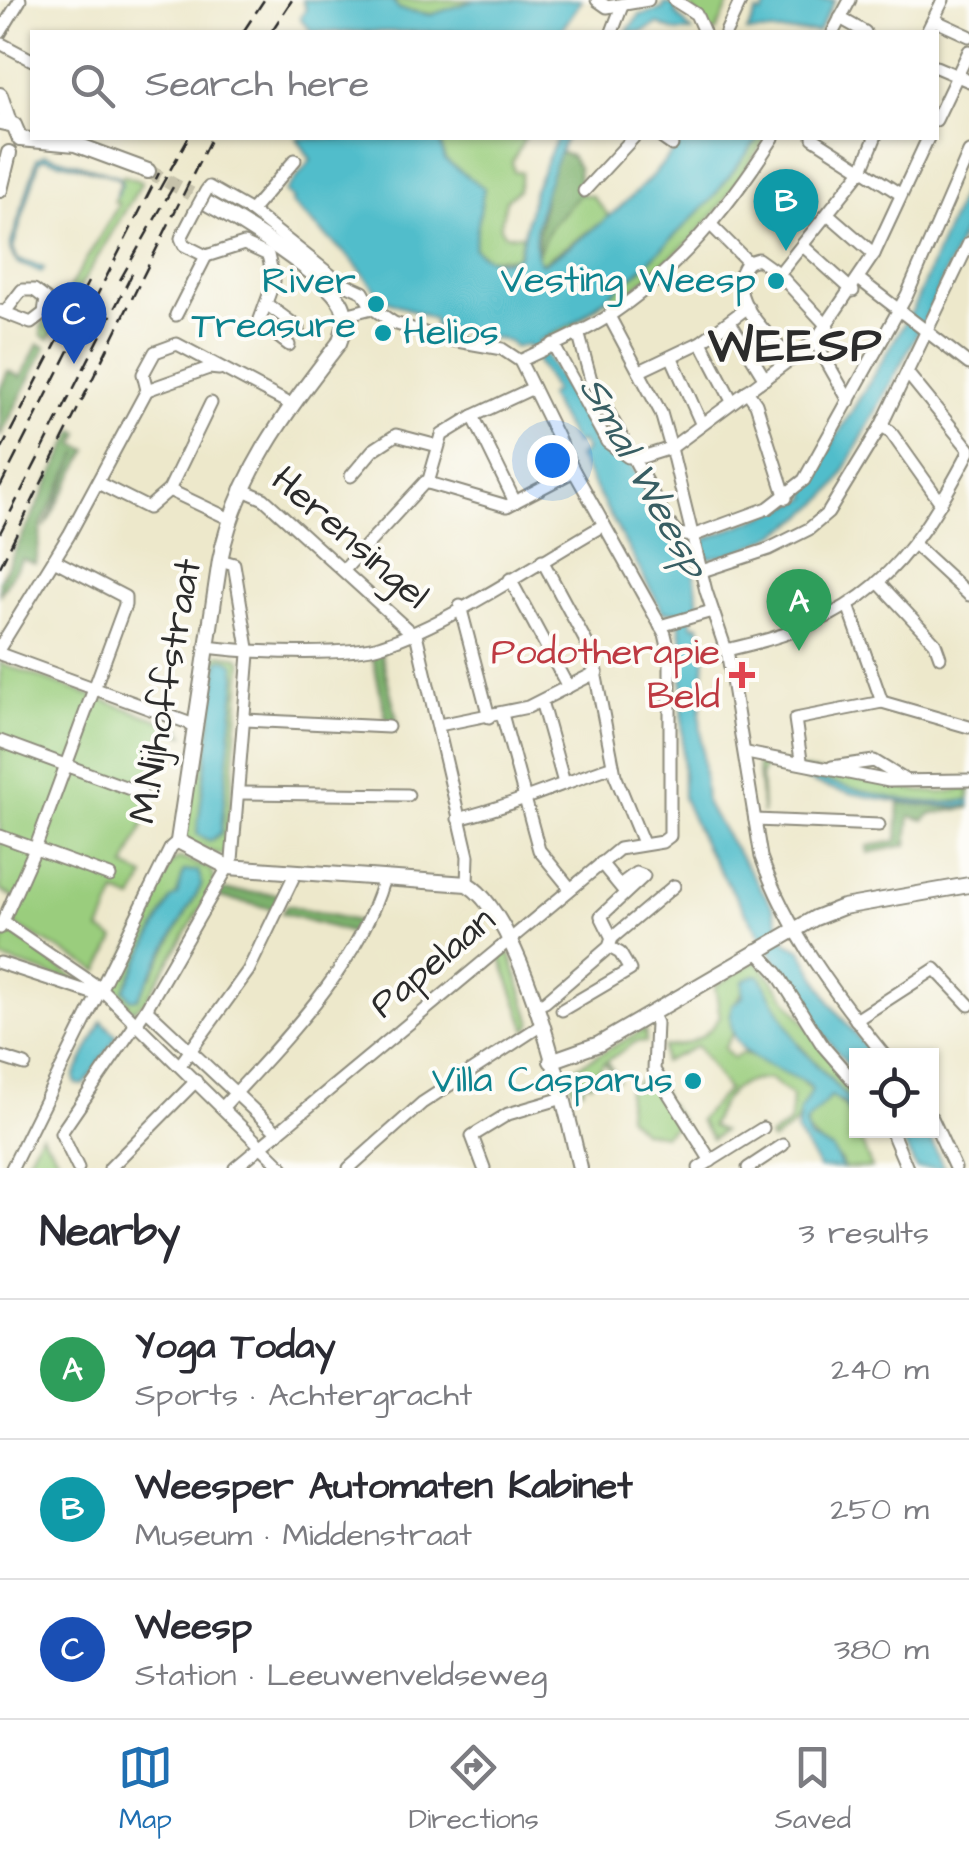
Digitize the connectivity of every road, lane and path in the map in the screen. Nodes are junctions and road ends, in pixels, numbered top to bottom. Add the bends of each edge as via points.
1 (20, 0) edge
2 (598, 0) edge
3 (648, 0) edge
4 (742, 0) edge
5 (850, 0) edge
6 (943, 0) edge
7 (679, 1) edge
8 (622, 6) junction
9 (840, 18) junction
10 (934, 20) junction
11 (613, 30) edge
12 (703, 30) edge
13 (727, 30) edge
14 (833, 30) edge
15 (861, 30) edge
16 (928, 30) edge
17 (0, 33) edge
18 (969, 36) edge
19 (0, 43) edge
20 (969, 51) edge
21 (30, 59) edge
22 (939, 69) edge
23 (964, 78) edge
24 (0, 94) edge
25 (939, 116) edge
26 (5, 122) edge
27 (20, 140) junction
28 (631, 140) edge
29 (772, 140) edge
30 (815, 140) edge
31 (874, 140) edge
32 (925, 140) edge
33 (969, 152) edge
34 (5, 153) edge
35 (295, 160) dead end
36 (148, 170) tunnel mouth
37 (862, 170) junction
38 (0, 190) edge
39 (584, 191) dead end
40 (900, 194) junction
41 (201, 197) junction
42 (252, 211) junction
43 (828, 214) junction
44 (712, 226) junction
45 (969, 243) edge
46 (803, 246) junction
47 (874, 254) junction
48 (206, 256) junction
49 (748, 262) junction
50 (779, 274) junction
51 (856, 285) junction
52 (269, 306) junction
53 (372, 308) junction
54 (748, 308) junction
55 (902, 311) junction
56 (345, 314) junction
57 (176, 315) dead end
58 (609, 316) junction
59 (730, 322) junction
60 (828, 326) junction
61 (299, 328) dead end
62 (924, 329) junction
63 (578, 332) junction
64 (815, 341) junction
65 (702, 342) junction
66 (289, 345) dead end
67 (549, 346) junction
68 (526, 358) junction
69 (672, 358) junction
70 (792, 360) junction
71 (969, 364) edge
72 (224, 370) junction
73 (640, 372) junction
74 (908, 374) junction
75 (765, 379) junction
76 (533, 388) junction
77 (146, 390) junction
78 (747, 391) junction
79 (732, 401) junction
80 (850, 401) junction
81 (211, 403) dead end
82 (290, 404) junction
83 (473, 416) junction
84 (701, 423) junction
85 (881, 426) junction
86 (438, 446) junction
87 (671, 448) junction
88 (969, 451) edge
89 (635, 457) junction
90 (574, 471) junction
91 (351, 476) dead end
92 (98, 483) junction
93 (428, 483) junction
94 (241, 489) junction
95 (169, 490) junction
96 (786, 498) junction
97 (515, 502) junction
98 (941, 503) junction
99 (230, 520) junction
100 (604, 525) junction
101 (915, 546) junction
102 (697, 553) junction
103 (54, 560) junction
104 (220, 560) junction
105 (542, 560) junction
106 (344, 570) junction
107 (510, 579) junction
108 (878, 582) junction
109 (969, 595) edge
110 (460, 606) junction
111 (849, 608) junction
112 (712, 611) junction
113 (660, 626) junction
114 (412, 631) junction
115 (207, 647) junction
116 (726, 650) junction
117 (0, 651) edge
118 (249, 654) junction
119 (940, 657) dead end
120 (597, 672) junction
121 (568, 686) junction
122 (94, 690) junction
123 (541, 701) junction
124 (882, 702) junction
125 (502, 714) junction
126 (489, 717) junction
127 (245, 720) junction
128 (439, 724) junction
129 (194, 725) junction
130 (388, 727) dead end
131 (969, 727) edge
132 (0, 741) edge
133 (747, 753) junction
134 (800, 760) junction
135 (64, 766) junction
136 (614, 766) junction
137 (969, 780) edge
138 (564, 783) junction
139 (140, 793) dead end
140 (238, 793) junction
141 (408, 795) dead end
142 (526, 802) junction
143 (458, 819) junction
144 (755, 820) junction
145 (879, 824) dead end
146 (0, 836) edge
147 (178, 841) junction
148 (644, 843) junction
149 (35, 849) junction
150 (601, 862) junction
151 (228, 867) junction
152 (295, 874) junction
153 (110, 876) dead end
154 (383, 881) junction
155 (468, 884) junction
156 (969, 885) edge
157 (674, 886) dead end
158 (570, 888) junction
159 (1, 925) edge
160 (788, 930) junction
161 (510, 938) junction
162 (611, 942) junction
163 (759, 948) junction
164 (0, 963) edge
165 (100, 992) junction
166 (969, 1005) edge
167 (534, 1006) junction
168 (146, 1009) junction
169 (562, 1010) dead end
170 (650, 1014) junction
171 (856, 1020) junction
172 (136, 1023) junction
173 (540, 1026) junction
174 (879, 1048) edge
175 (188, 1054) junction
176 (0, 1057) edge
177 (551, 1060) junction
178 (25, 1065) dead end
179 (180, 1065) junction
180 (849, 1076) edge
181 (196, 1081) junction
182 (234, 1095) junction
183 (564, 1098) junction
184 (222, 1107) junction
185 (764, 1128) dead end
186 (278, 1132) junction
187 (939, 1133) edge
188 (894, 1138) edge
189 (783, 1145) dead end
190 (262, 1146) junction
191 (705, 1164) edge
192 (12, 1168) edge
193 (78, 1168) edge
194 (110, 1168) edge
195 (235, 1168) edge
196 (283, 1168) edge
197 (349, 1168) edge
198 (484, 1168) edge
199 (580, 1168) edge
200 (748, 1168) edge
201 (907, 1168) edge
202 (955, 1168) edge

1 - 17 street
2 - 8 street
3 - 8 street
4 - 13 street
5 - 9 street
6 - 10 street
7 - 12 street
8 - 11 street
9 - 14 street
9 - 15 street
10 - 16 street
10 - 18 street
19 - 21 street
20 - 23 street
22 - 23 street
23 - 25 street
24 - 26 main road
26 - 27 main road via 18,129
27 - 34 main road
27 - 36 main road via 94,148
28 - 39 street
29 - 44 street
30 - 37 street
31 - 37 street
32 - 40 street
33 - 55 street
34 - 38 main road
35 - 42 street
37 - 40 street
37 - 43 street
40 - 47 street
41 - 42 street
41 - 48 street via 181,238
41 - 56 main road via 336,296
42 - 53 street via 336,280 362,292
43 - 46 street
43 - 47 street
44 - 49 street
44 - 58 street
45 - 62 street
46 - 50 street
46 - 51 street
47 - 51 street
48 - 52 street via 244,244 268,255 275,270
48 - 57 street
49 - 50 street via 758,259
49 - 54 street via 738,285
50 - 60 street
51 - 55 street
51 - 60 street
52 - 61 street
52 - 66 street via 259,322
53 - 56 street
53 - 68 street via 411,330
54 - 59 street
54 - 70 street
55 - 62 street
55 - 80 street
56 - 82 main road, Herensingel via 339,343
58 - 63 street
58 - 73 street
59 - 65 street
59 - 75 street
60 - 64 street
62 - 71 street
62 - 74 street
63 - 67 street
63 - 89 street via 592,380
64 - 70 street
64 - 80 street
65 - 69 street
65 - 79 street
67 - 68 street
67 - 89 street via 607,442
68 - 76 street
69 - 73 street
69 - 84 street
70 - 75 street
72 - 77 street via 210,368
72 - 77 street via 167,345 143,374
72 - 82 street
73 - 87 street
74 - 85 street
74 - 88 street
75 - 78 street
76 - 83 street
76 - 90 street
77 - 92 street
78 - 79 street
78 - 96 street
79 - 84 street
80 - 96 street via 804,480
81 - 95 street
82 - 94 main road, Herensingel
83 - 86 street via 442,435
83 - 97 street
84 - 87 street
85 - 98 street
85 - 102 street via 823,519 770,549
86 - 91 street via 396,435
86 - 93 street
87 - 89 street
87 - 102 street
88 - 98 street
89 - 102 street via 673,530
90 - 97 street
90 - 100 street
92 - 95 street via 148,508
92 - 103 street
93 - 97 street via 507,506
93 - 106 street
94 - 99 main road, M.Nijhoffstraat
94 - 106 street, Herensingel via 264,499
95 - 99 street
96 - 102 street
98 - 101 street
99 - 104 main road, M.Nijhoffstraat
100 - 105 street
100 - 113 street
101 - 108 street
101 - 109 street
102 - 112 street
103 - 117 street
103 - 122 street via 125,597
104 - 115 main road, M.Nijhoffstraat
104 - 118 street via 234,564
105 - 107 street
105 - 120 street
106 - 114 street, Herensingel
107 - 110 street
107 - 121 street
108 - 111 street
108 - 119 street via 935,643
110 - 114 street
110 - 126 street
111 - 116 street via 796,632
111 - 124 street
112 - 113 street
112 - 116 street
113 - 148 street, Papelaan via 670,654 672,823 667,839
114 - 118 street via 381,646
114 - 128 street, Herensingel
115 - 118 street
115 - 129 main road, M.Nijhoffstraat
116 - 133 street
117 - 122 street
118 - 127 street
120 - 121 street
120 - 136 street
121 - 123 street
122 - 129 street
122 - 135 street
123 - 125 street
123 - 138 street
124 - 131 street
124 - 134 street via 795,719
125 - 126 street
125 - 142 street
126 - 128 street
127 - 130 street
127 - 140 street
128 - 143 street, Herensingel
129 - 147 main road, M.Nijhoffstraat
132 - 135 street
133 - 134 street
133 - 144 street
134 - 137 street via 832,767 874,761 905,780
135 - 139 street
135 - 149 street
136 - 138 street
136 - 148 street
138 - 142 street
140 - 141 street
140 - 151 street
142 - 143 street
142 - 158 street via 539,850
143 - 155 street, Herensingel
144 - 145 street
144 - 160 street
146 - 149 street
147 - 151 main road
147 - 165 street, M.Nijhoffstraat
148 - 150 street, Papelaan via 626,844
149 - 153 street
149 - 159 street
150 - 158 street, Papelaan
150 - 162 street via 624,889 600,916
151 - 152 main road
151 - 168 street
152 - 154 main road
152 - 175 street via 248,972
154 - 155 main road
154 - 182 street via 370,920
155 - 161 main road via 481,892
156 - 160 main road via 843,907
157 - 162 street
158 - 161 street, Papelaan
159 - 165 street
160 - 163 main road
160 - 171 street
161 - 167 main road
161 - 186 street, Papelaan
162 - 167 street
162 - 169 street via 630,970
163 - 170 main road
163 - 180 street
164 - 165 street
165 - 172 street
165 - 192 street, M.Nijhoffstraat
166 - 171 street via 935,968
167 - 173 main road
168 - 172 street
168 - 175 street
170 - 177 main road via 599,1044
170 - 191 street via 656,1023 654,1070
171 - 174 street
172 - 179 street
172 - 193 street via 62,1133
173 - 177 main road
173 - 197 street via 422,1103
175 - 179 street
175 - 182 street
176 - 178 street
177 - 183 main road
179 - 181 street
181 - 184 street
181 - 194 street
182 - 184 street
182 - 186 street
183 - 198 street via 508,1114 472,1136
183 - 199 main road
184 - 190 street
185 - 191 street
186 - 190 street, Papelaan
187 - 202 street
188 - 201 street
189 - 200 street
190 - 195 street, Papelaan
190 - 196 street

